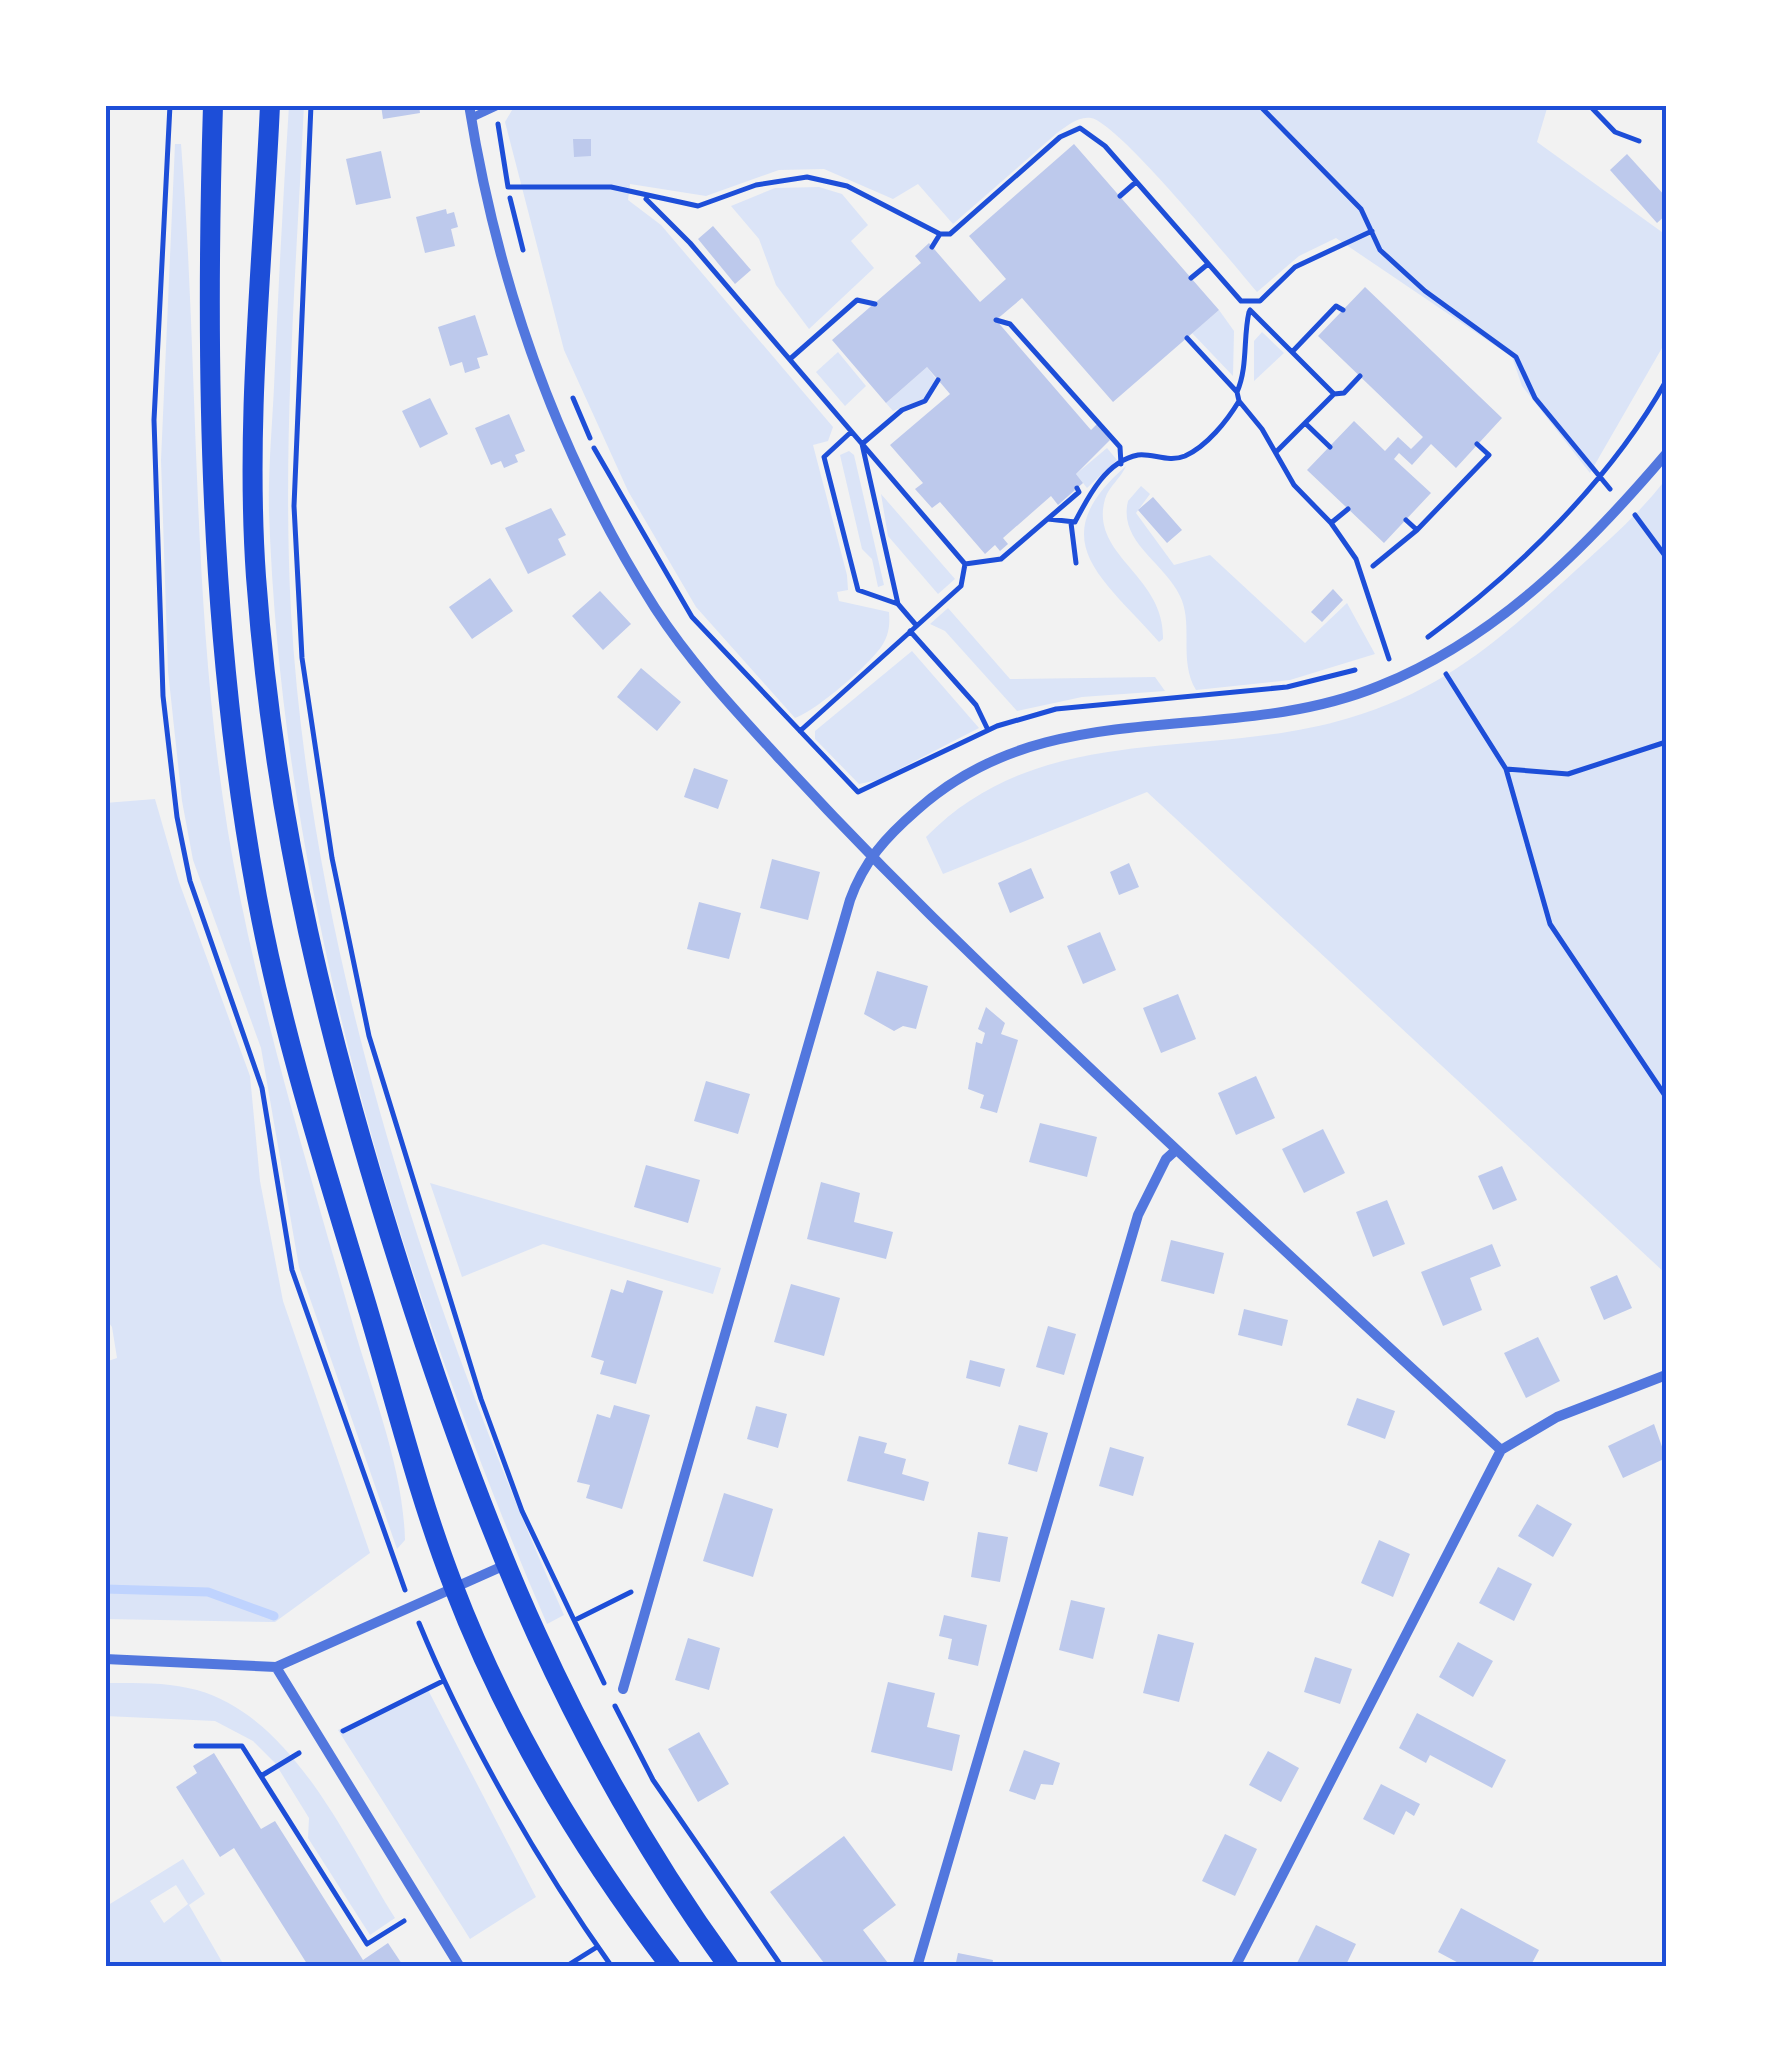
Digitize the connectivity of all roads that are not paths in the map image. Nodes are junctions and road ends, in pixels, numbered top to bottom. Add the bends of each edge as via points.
1 (213, 105) edge
2 (270, 105) edge
3 (468, 105) edge
4 (498, 106) edge
5 (471, 118) junction
6 (1666, 454) edge
7 (870, 857) junction
8 (1176, 1150) junction
9 (1666, 1375) edge
10 (1501, 1450) junction
11 (503, 1566) junction
12 (454, 1587) junction
13 (105, 1659) edge
14 (276, 1667) junction
15 (623, 1689) dead end
16 (460, 1967) edge
17 (672, 1967) edge
18 (729, 1967) edge
19 (917, 1967) edge
20 (1235, 1967) edge

1 - 12 main road via 210,406 242,804 290,1043
2 - 11 main road via 254,509 274,768 329,1034 439,1391
3 - 5 street
4 - 5 lane
5 - 7 street via 498,252 530,353 614,541 718,692
6 - 7 street via 1535,589 1486,632 1438,660 1329,704 1099,730 1010,751 927,800
7 - 8 street
7 - 15 street via 850,900
8 - 10 street
8 - 19 street via 1138,1215
9 - 10 street via 1557,1417
10 - 20 street
11 - 12 street
11 - 18 main road via 604,1772
12 - 14 street
12 - 17 main road via 546,1778 600,1869
13 - 14 street
14 - 16 street

